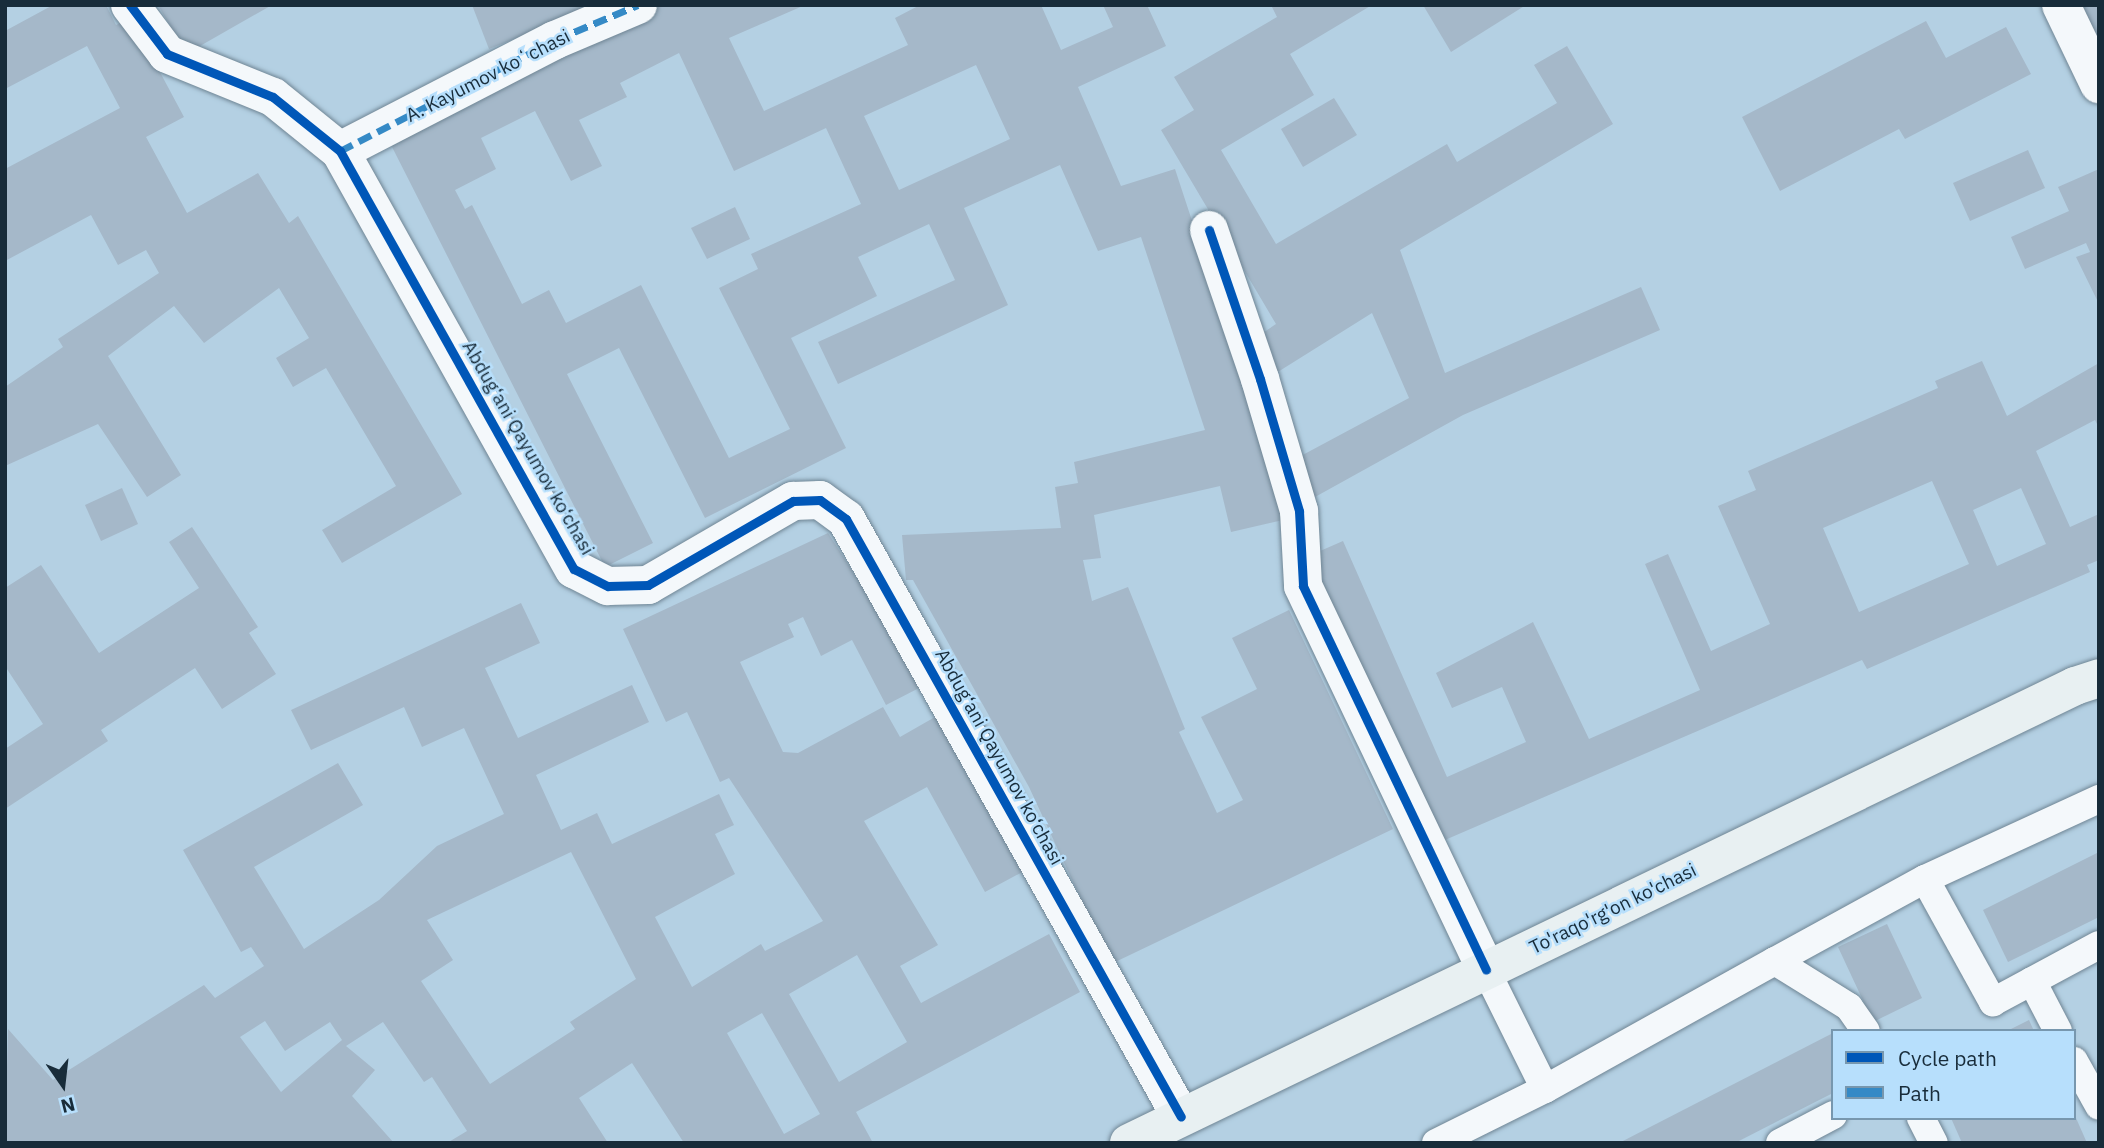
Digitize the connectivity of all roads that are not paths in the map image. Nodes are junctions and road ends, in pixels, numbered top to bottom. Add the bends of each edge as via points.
1 (130, 5) edge
2 (638, 5) edge
3 (2061, 5) edge
4 (2099, 84) edge
5 (340, 150) junction
6 (1209, 230) dead end
7 (2099, 678) edge
8 (2099, 799) edge
9 (1925, 879) junction
10 (2099, 946) edge
11 (1774, 961) junction
12 (1486, 970) junction
13 (2032, 981) junction
14 (1865, 1029) edge
15 (2057, 1029) edge
16 (2076, 1065) edge
17 (1545, 1089) junction
18 (2099, 1107) edge
19 (1831, 1116) edge
20 (1181, 1117) junction
21 (1922, 1120) edge
22 (1129, 1143) edge
23 (1436, 1143) edge
24 (1780, 1143) edge
25 (1934, 1143) edge

1 - 5 street, Abdug‘ani Qayumov ko‘chasi via 167,54 273,97
2 - 5 street, A. Kayumov koʻchasi via 555,40
3 - 4 street
5 - 20 street, Abdug‘ani Qayumov ko‘chasi via 574,569 608,586 648,585 793,501 820,500 846,519
6 - 12 street via 1299,511 1303,586
7 - 12 main road, To'raqo'rg'on ko'chasi
8 - 9 lane
9 - 11 lane
9 - 13 lane via 1993,1002
10 - 13 lane
11 - 14 lane via 1849,1007
11 - 17 lane
12 - 17 lane
12 - 20 main road, To'raqo'rg'on ko'chasi
13 - 15 lane
16 - 18 lane
17 - 23 lane
19 - 24 lane
20 - 22 main road, To'raqo'rg'on ko'chasi
21 - 25 lane

